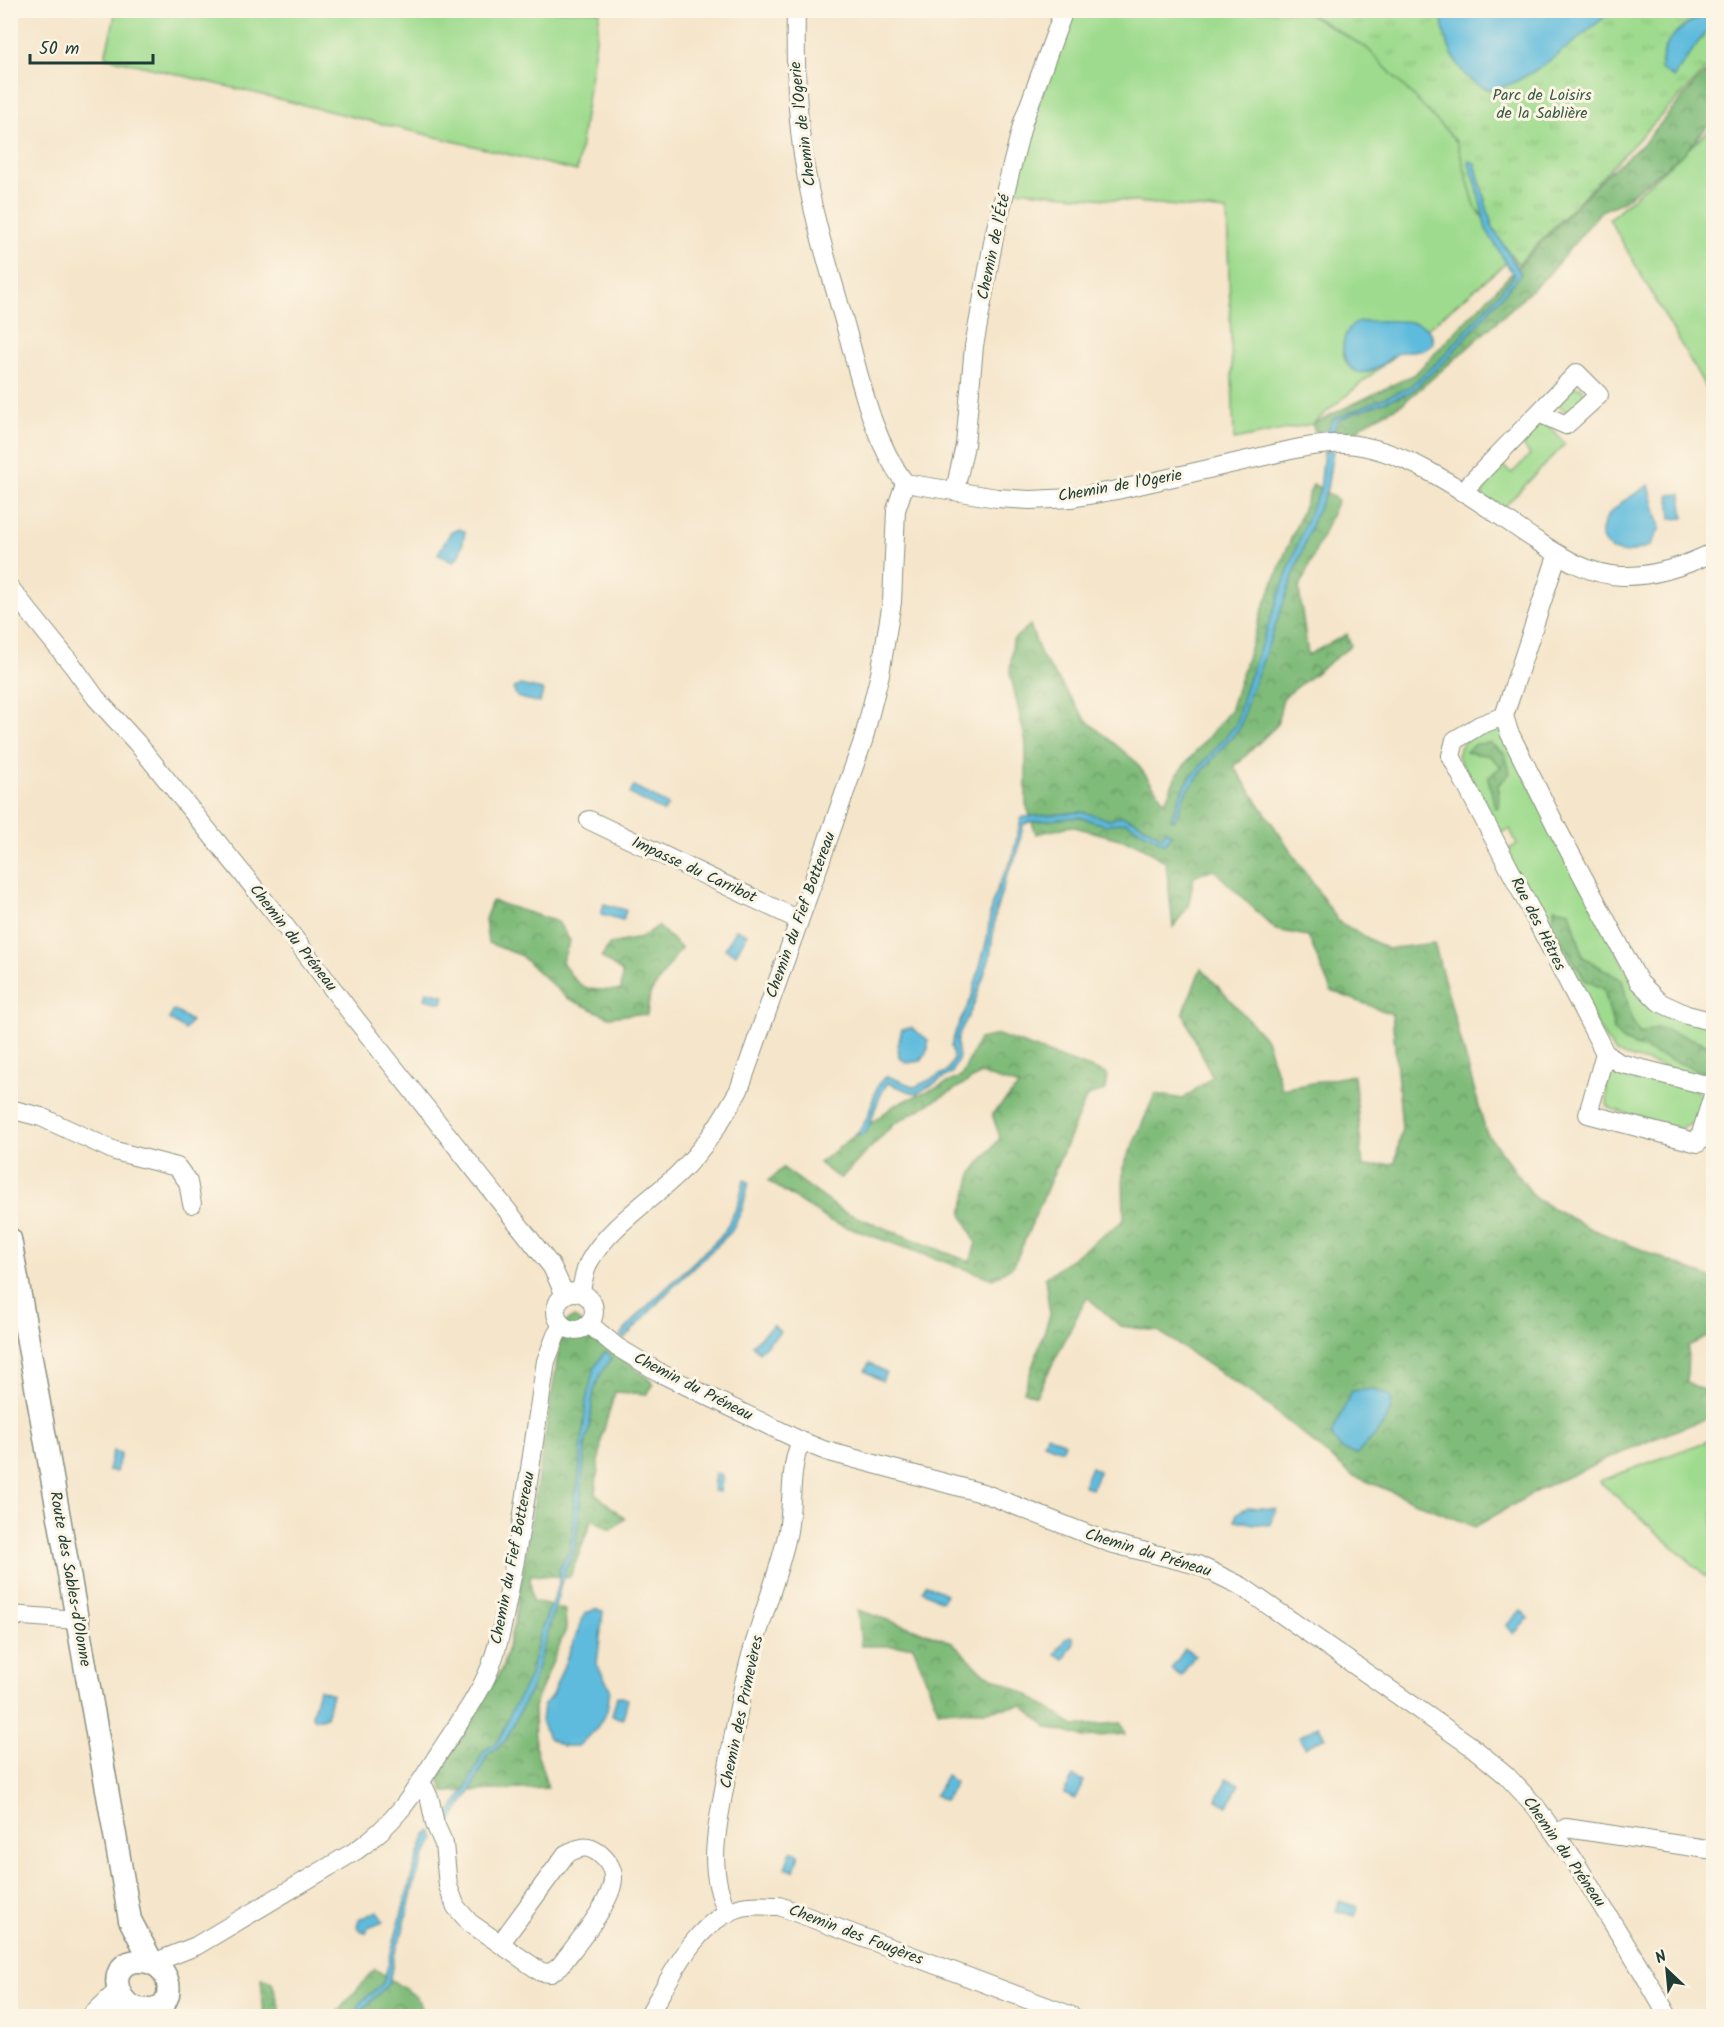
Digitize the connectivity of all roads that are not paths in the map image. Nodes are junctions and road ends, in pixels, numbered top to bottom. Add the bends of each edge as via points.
1 (796, 10) edge
2 (1064, 10) edge
3 (1539, 413) dead end
4 (905, 483) junction
5 (955, 490) junction
6 (1462, 492) junction
7 (1713, 552) edge
8 (1557, 556) junction
9 (10, 588) edge
10 (1504, 716) junction
11 (589, 820) dead end
12 (799, 920) junction
13 (1713, 1022) edge
14 (1605, 1053) junction
15 (1713, 1087) edge
16 (1713, 1092) edge
17 (10, 1109) edge
18 (192, 1204) dead end
19 (10, 1239) edge
20 (572, 1294) junction
21 (589, 1324) junction
22 (562, 1326) junction
23 (801, 1441) junction
24 (10, 1615) edge
25 (77, 1620) junction
26 (419, 1785) junction
27 (1556, 1834) junction
28 (1713, 1850) edge
29 (728, 1913) junction
30 (130, 1920) junction
31 (501, 1944) junction
32 (125, 1968) junction
33 (159, 1970) junction
34 (116, 1992) junction
35 (161, 2011) edge
36 (133, 2013) edge
37 (91, 2016) edge
38 (106, 2016) edge
39 (648, 2016) edge
40 (1072, 2016) edge
41 (1668, 2016) edge

1 - 4 street, Chemin de l'Ogerie via 795,59 804,161 818,228 871,417 891,465
2 - 5 street, Chemin de l'Été via 1023,122 995,232 974,346 965,446
3 - 6 street
4 - 5 street, Chemin de l'Ogerie
4 - 12 street, Chemin du Fief Bottereau via 896,510 892,602 880,674 863,741
5 - 6 street, Chemin de l'Ogerie via 997,498 1072,498 1295,449 1346,444 1406,460
6 - 8 street, Chemin de l'Ogerie
7 - 8 street, Chemin de l'Ogerie via 1658,573 1620,576 1591,571
8 - 10 street
9 - 20 street, Chemin du Préneau via 285,926
10 - 13 street via 1557,828 1639,981 1659,1002
10 - 14 street, Rue des Hêtres via 1455,740 1451,756
11 - 12 street, Impasse du Carribot
12 - 20 street, Chemin du Fief Bottereau via 739,1090 715,1131 676,1175 603,1241
14 - 15 street via 1619,1063
14 - 16 street via 1588,1114 1698,1143
17 - 18 street via 42,1117 116,1151 177,1167 188,1182
19 - 25 main road, Route des Sables-d'Olonne
20 - 21 street via 590,1300 594,1312
20 - 22 street via 557,1304 558,1322
21 - 22 street via 579,1330
21 - 23 street, Chemin du Préneau via 617,1347 662,1374
22 - 26 street, Chemin du Fief Bottereau via 546,1360 521,1532 489,1669
23 - 27 street, Chemin du Préneau via 986,1494 1110,1544 1198,1565 1241,1586 1471,1746 1506,1775
23 - 29 street, Chemin des Primevères via 793,1467 790,1525 748,1665 718,1824 715,1874
24 - 25 street
25 - 30 main road, Route des Sables-d'Olonne
26 - 31 street via 430,1800 444,1844 448,1886 456,1907 470,1923
26 - 33 street, Chemin du Fief Bottereau via 376,1837 196,1946 179,1962
27 - 28 street via 1566,1828
27 - 41 street, Chemin du Préneau
29 - 39 street, Chemin des Fougères via 698,1937
29 - 40 street, Chemin des Fougères via 756,1905 779,1906
30 - 32 main road, Route des Sables-d'Olonne
30 - 33 main road, Route des Sables-d'Olonne
31 - 31 street via 541,1972 551,1973 607,1901 613,1877 608,1860 594,1849 579,1847 566,1854
32 - 33 main road via 138,1962
32 - 34 main road, Route des Sables-d'Olonne
33 - 35 main road via 168,1994
34 - 36 main road
34 - 37 street
35 - 36 main road
36 - 38 street

